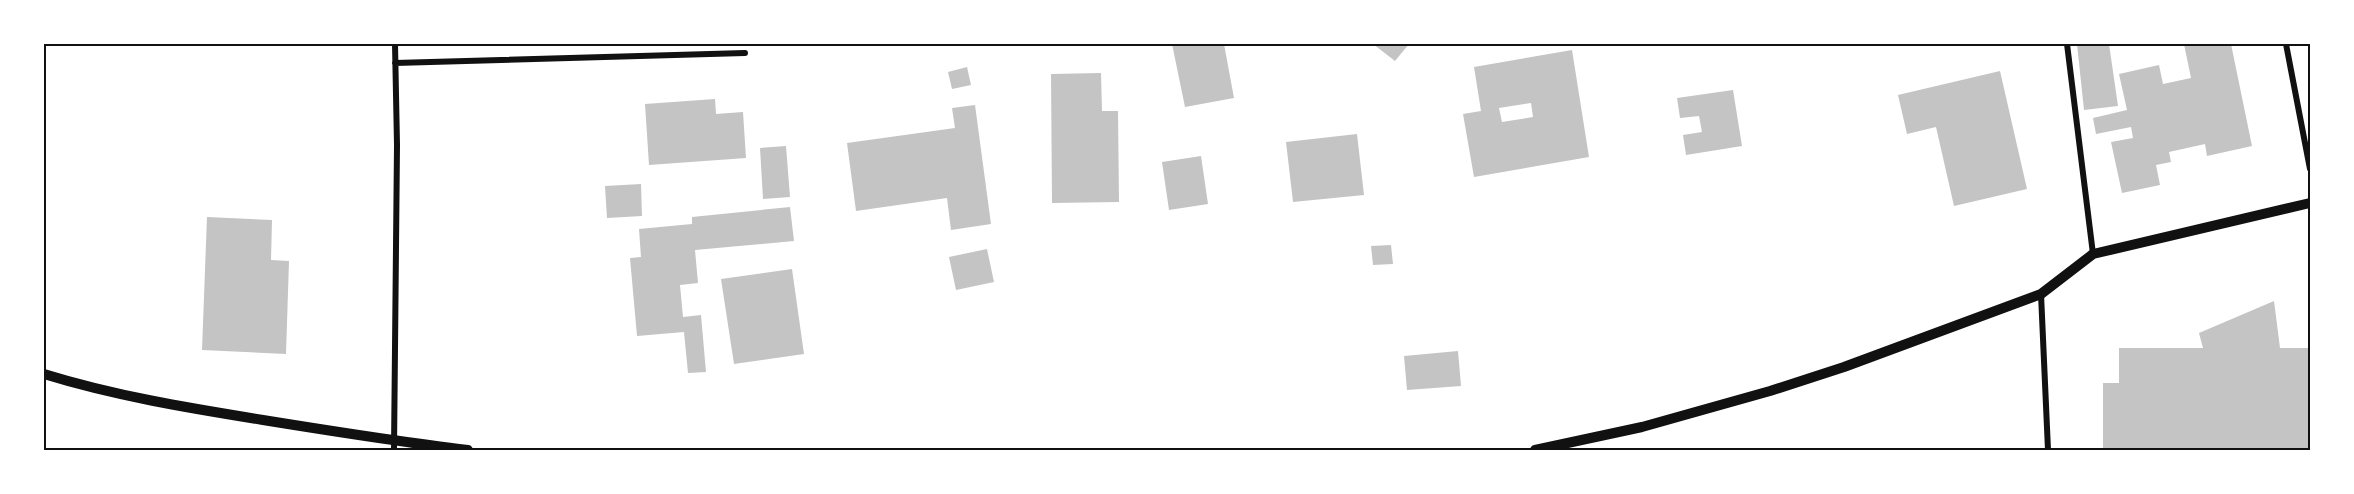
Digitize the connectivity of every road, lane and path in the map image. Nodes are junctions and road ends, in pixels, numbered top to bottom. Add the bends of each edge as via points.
1 (395, 44) edge
2 (2067, 44) edge
3 (2286, 44) edge
4 (745, 52) dead end
5 (395, 63) junction
6 (2310, 169) edge
7 (2310, 202) edge
8 (2093, 254) junction
9 (2041, 294) junction
10 (44, 374) edge
11 (394, 446) edge
12 (468, 450) edge
13 (1535, 450) edge
14 (2048, 450) edge

1 - 5 street
2 - 8 street
3 - 6 street
4 - 5 street
5 - 11 street
7 - 8 street
8 - 9 street
9 - 13 street via 1770,391 1642,427
9 - 14 street
10 - 11 street via 91,388
11 - 12 street

